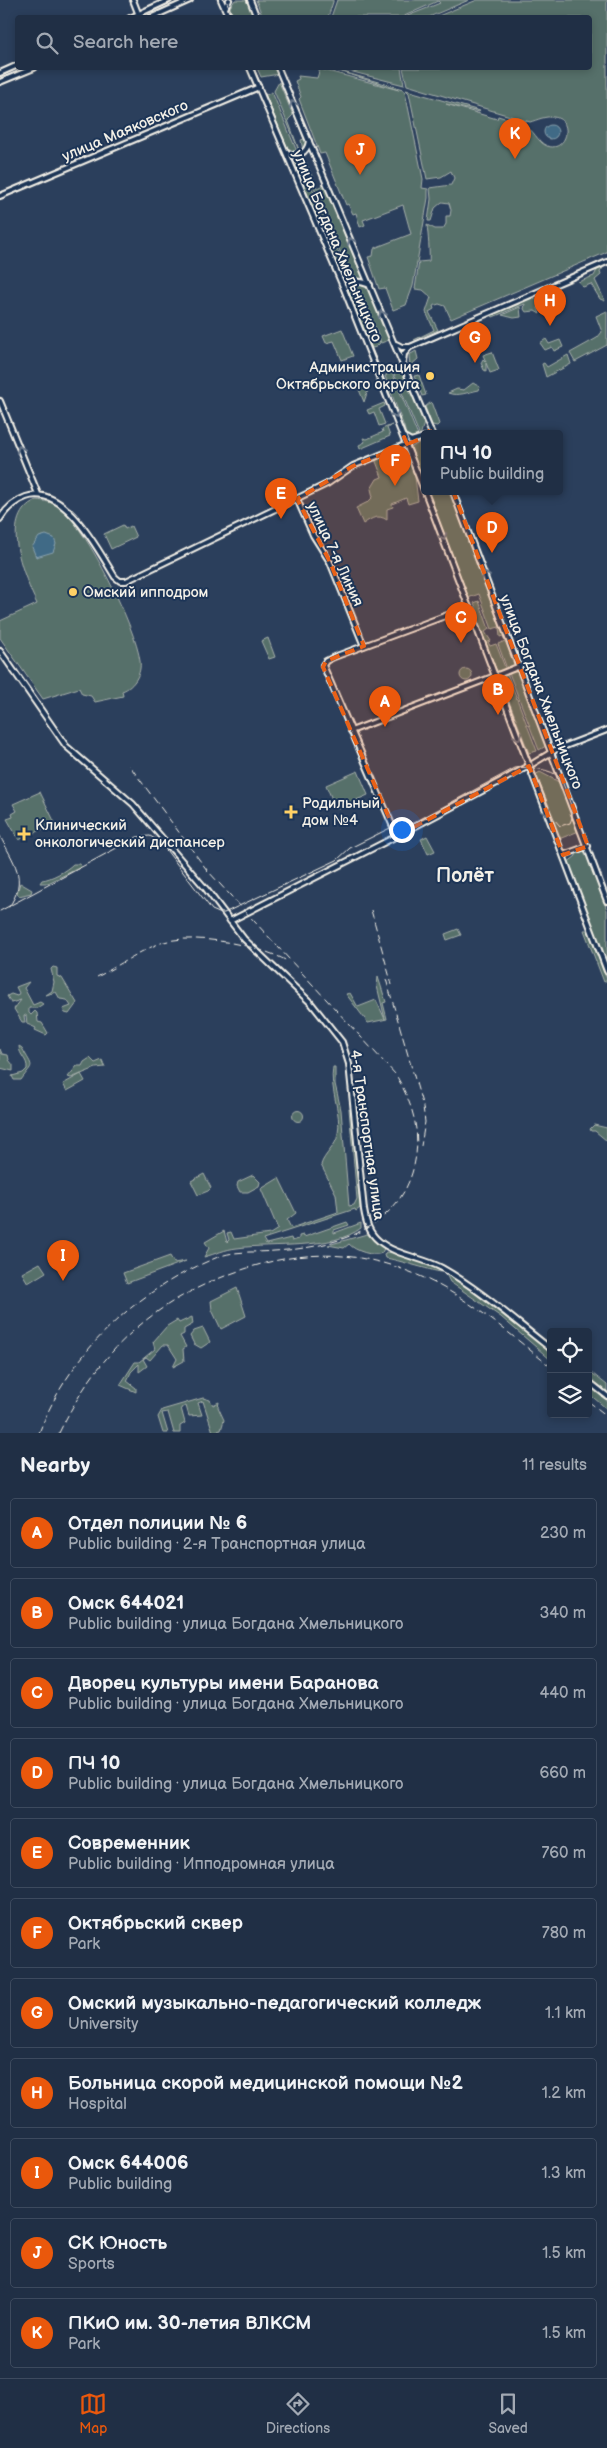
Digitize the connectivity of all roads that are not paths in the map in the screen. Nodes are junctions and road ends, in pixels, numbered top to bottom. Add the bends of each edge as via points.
1 (133, 0) edge
2 (169, 0) edge
3 (190, 0) edge
4 (221, 0) edge
5 (229, 0) edge
6 (250, 0) edge
7 (225, 8) junction
8 (140, 15) edge
9 (142, 15) edge
10 (157, 15) edge
11 (228, 15) edge
12 (256, 15) edge
13 (15, 66) edge
14 (12, 68) junction
15 (15, 69) edge
16 (18, 70) edge
17 (25, 70) edge
18 (251, 70) edge
19 (279, 70) edge
20 (0, 73) edge
21 (16, 75) junction
22 (0, 82) edge
23 (258, 88) junction
24 (309, 140) junction
25 (284, 149) junction
26 (0, 196) edge
27 (607, 262) edge
28 (370, 286) junction
29 (344, 289) junction
30 (394, 342) junction
31 (410, 347) junction
32 (403, 363) junction
33 (0, 401) edge
34 (430, 430) edge
35 (404, 437) junction
36 (421, 438) edge
37 (407, 444) junction
38 (421, 481) edge
39 (38, 494) junction
40 (427, 495) edge
41 (454, 495) edge
42 (297, 499) junction
43 (0, 519) edge
44 (469, 607) junction
45 (364, 646) junction
46 (0, 650) edge
47 (520, 666) junction
48 (495, 676) junction
49 (607, 730) edge
50 (351, 731) junction
51 (552, 751) junction
52 (529, 766) junction
53 (397, 836) junction
54 (588, 846) junction
55 (563, 855) junction
56 (607, 901) edge
57 (230, 921) junction
58 (607, 972) edge
59 (547, 1346) edge
60 (592, 1384) edge
61 (607, 1396) edge

1 - 8 main road
2 - 9 main road
3 - 10 main road
4 - 7 main road
5 - 7 main road
6 - 12 main road
7 - 11 main road
13 - 14 main road
14 - 15 main road
14 - 20 main road
16 - 21 main road
17 - 21 main road
18 - 23 main road, улица Богдана Хмельницкого
24 -> 19 main road, улица Богдана Хмельницкого
21 - 22 main road
23 - 25 main road, улица Богдана Хмельницкого
23 - 26 main road, улица Маяковского
24 - 25 main road via 306,150 300,154 291,154
28 -> 24 main road, улица Богдана Хмельницкого
25 - 29 main road, улица Богдана Хмельницкого
27 - 31 main road
28 - 29 main road via 356,281
30 -> 28 main road, улица Богдана Хмельницкого
29 -> 35 main road, улица Богдана Хмельницкого
30 - 31 main road via 400,347
30 - 32 main road, улица Богдана Хмельницкого
31 - 32 main road via 404,354
32 - 34 main road, улица Богдана Хмельницкого
39 -> 33 main road
35 - 36 main road via 411,441
35 - 37 main road, улица Богдана Хмельницкого
37 - 38 main road, улица Богдана Хмельницкого
37 - 42 main road via 353,466
39 - 42 main road via 56,501 69,512 115,577 123,581
39 - 43 main road via 15,502
40 -> 44 main road, улица Богдана Хмельницкого
47 -> 41 main road, улица Богдана Хмельницкого
42 - 45 main road, улица 7-я Линия via 313,535 330,562
44 - 45 main road
44 - 48 main road, улица Богдана Хмельницкого
45 - 50 main road via 326,661 323,667
46 - 57 main road, 4-я Транспортная улица via 66,746 133,804
47 - 48 main road
47 - 51 main road, улица Богдана Хмельницкого
48 - 50 main road
48 -> 52 main road, улица Богдана Хмельницкого
49 - 51 main road
50 - 53 main road
51 - 52 main road
51 - 54 main road, улица Богдана Хмельницкого
52 - 53 main road
52 -> 55 main road, улица Богдана Хмельницкого
53 - 57 main road
54 - 55 main road
54 - 56 main road, улица Богдана Хмельницкого
55 - 58 main road, улица Богдана Хмельницкого
57 - 59 main road, 4-я Транспортная улица via 248,943 299,990 342,1042 348,1058 365,1218 373,1235 390,1248 444,1269
60 - 61 main road

